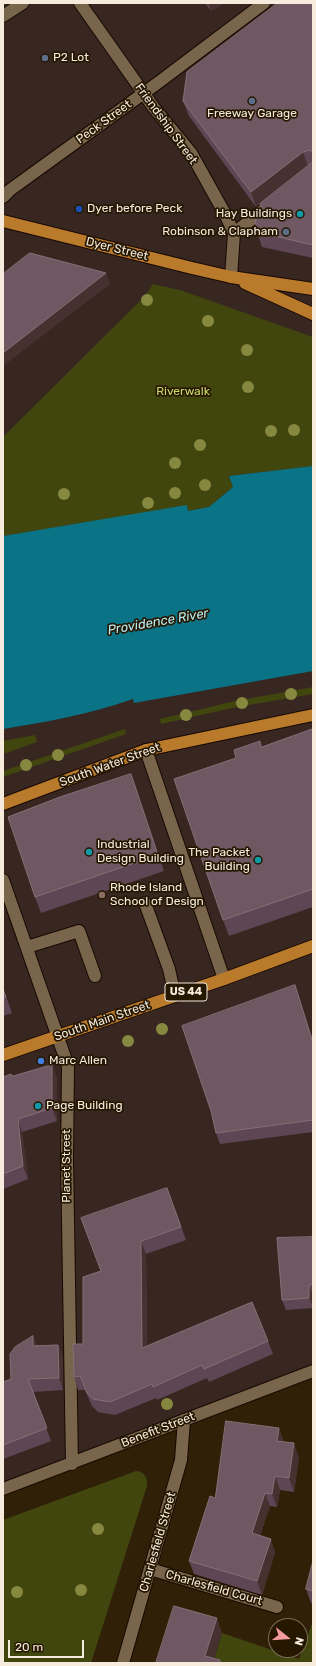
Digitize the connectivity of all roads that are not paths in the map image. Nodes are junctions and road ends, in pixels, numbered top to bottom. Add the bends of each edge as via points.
1 (23, 3) edge
2 (80, 3) edge
3 (264, 3) edge
4 (3, 16) edge
5 (144, 93) junction
6 (283, 195) edge
7 (3, 197) edge
8 (3, 221) edge
9 (234, 233) junction
10 (231, 277) junction
11 (313, 289) edge
12 (313, 314) edge
13 (313, 715) edge
14 (146, 750) junction
15 (3, 804) edge
16 (3, 880) edge
17 (145, 904) dead end
18 (313, 946) edge
19 (26, 947) junction
20 (95, 976) dead end
21 (224, 979) junction
22 (175, 996) junction
23 (58, 1036) junction
24 (3, 1055) edge
25 (313, 1371) edge
26 (184, 1420) junction
27 (72, 1464) junction
28 (3, 1488) edge
29 (150, 1569) junction
30 (277, 1607) dead end
31 (123, 1663) edge

1 - 4 street
2 - 5 street, Friendship Street
3 - 5 street, Peck Street
5 - 7 street, Peck Street
5 - 9 street, Friendship Street via 191,153
6 - 9 street
8 - 10 main road, Dyer Street
9 - 10 street, Friendship Street
10 - 11 main road, Dyer Street
10 - 12 main road, Dyer Street
13 - 14 main road, South Water Street
14 - 15 main road, South Water Street
14 - 21 street
16 - 19 street, Planet Street
17 - 22 street via 169,969
18 - 21 main road, South Main Street / US 44
19 - 20 street via 79,931
19 - 23 street, Planet Street
21 - 22 main road, South Main Street / US 44
22 - 23 main road, South Main Street / US 44
23 - 24 main road, South Main Street / US 44
23 - 27 street, Planet Street via 68,1066 69,1081 67,1159
25 - 26 street, Benefit Street
26 - 27 street, Benefit Street
26 - 29 street, Charlesfield Street via 181,1460
27 - 28 street, Benefit Street
29 - 30 street, Charlesfield Court
29 - 31 street, Charlesfield Street

